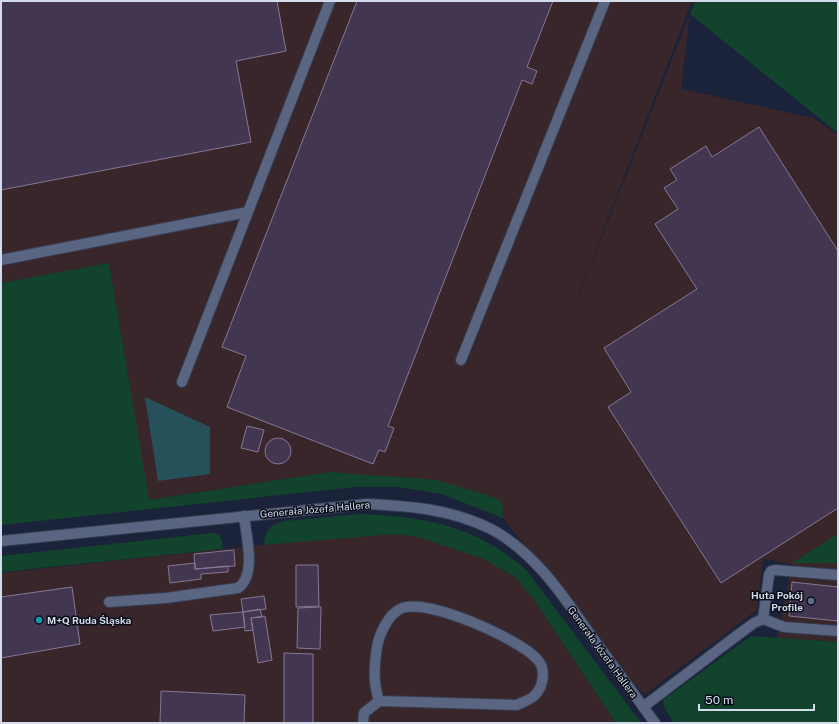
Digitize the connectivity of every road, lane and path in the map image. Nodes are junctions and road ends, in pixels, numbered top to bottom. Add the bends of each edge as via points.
1 (330, 1) edge
2 (605, 1) edge
3 (248, 212) junction
4 (1, 260) edge
5 (461, 360) dead end
6 (182, 382) dead end
7 (244, 516) junction
8 (1, 541) edge
9 (838, 575) edge
10 (109, 602) dead end
11 (763, 619) junction
12 (838, 631) edge
13 (379, 701) junction
14 (643, 707) junction
15 (363, 723) edge
16 (655, 723) edge

1 - 3 street
2 - 5 street
3 - 4 street
3 - 6 street
7 - 8 street, Generała Józefa Hallera
7 - 10 street via 249,569 246,581 238,588 166,598
7 - 14 street, Generała Józefa Hallera via 367,504 411,506 443,511 491,529 514,543 563,596
9 - 11 street via 771,571
11 - 12 street via 784,627
11 - 14 street
13 - 13 street via 516,705 535,696 541,686 543,674 537,659 495,633 443,611 418,606 400,608 389,619 378,639 374,686
13 - 15 street via 364,713
14 - 16 street, Generała Józefa Hallera

